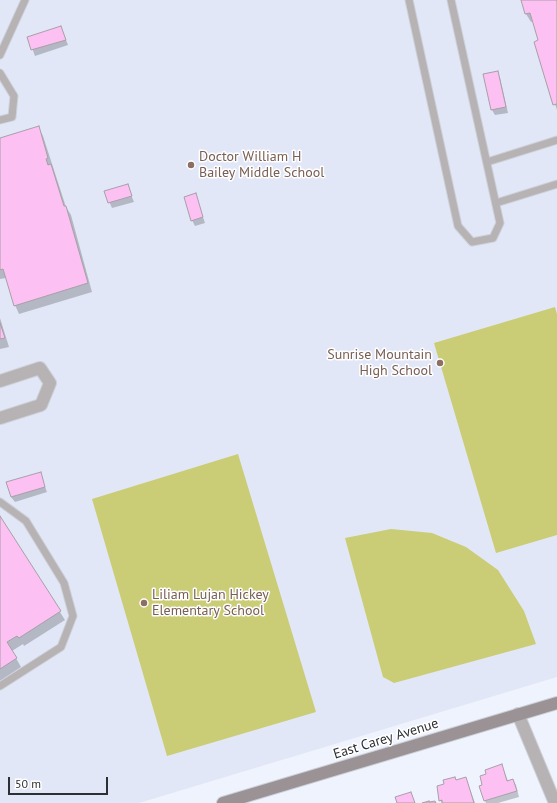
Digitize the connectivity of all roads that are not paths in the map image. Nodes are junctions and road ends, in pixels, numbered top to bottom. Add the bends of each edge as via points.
1 (25, 0) edge
2 (409, 0) edge
3 (451, 0) edge
4 (0, 55) edge
5 (0, 73) edge
6 (0, 120) edge
7 (557, 140) edge
8 (487, 162) junction
9 (557, 184) edge
10 (496, 203) junction
11 (0, 380) edge
12 (0, 418) edge
13 (0, 502) edge
14 (0, 686) edge
15 (557, 703) edge
16 (518, 714) junction
17 (223, 803) edge
18 (555, 803) edge

1 - 4 lane
2 - 10 lane via 458,226 472,242 493,238 500,223
3 - 8 lane
5 - 6 lane via 14,96 12,117
7 - 8 lane
8 - 10 lane
9 - 10 lane
11 - 12 street via 40,368 50,383 41,405
13 - 14 lane via 26,521 64,583 73,616 61,647
15 - 16 street, East Carey Avenue
16 - 17 street, East Carey Avenue
16 - 18 street

